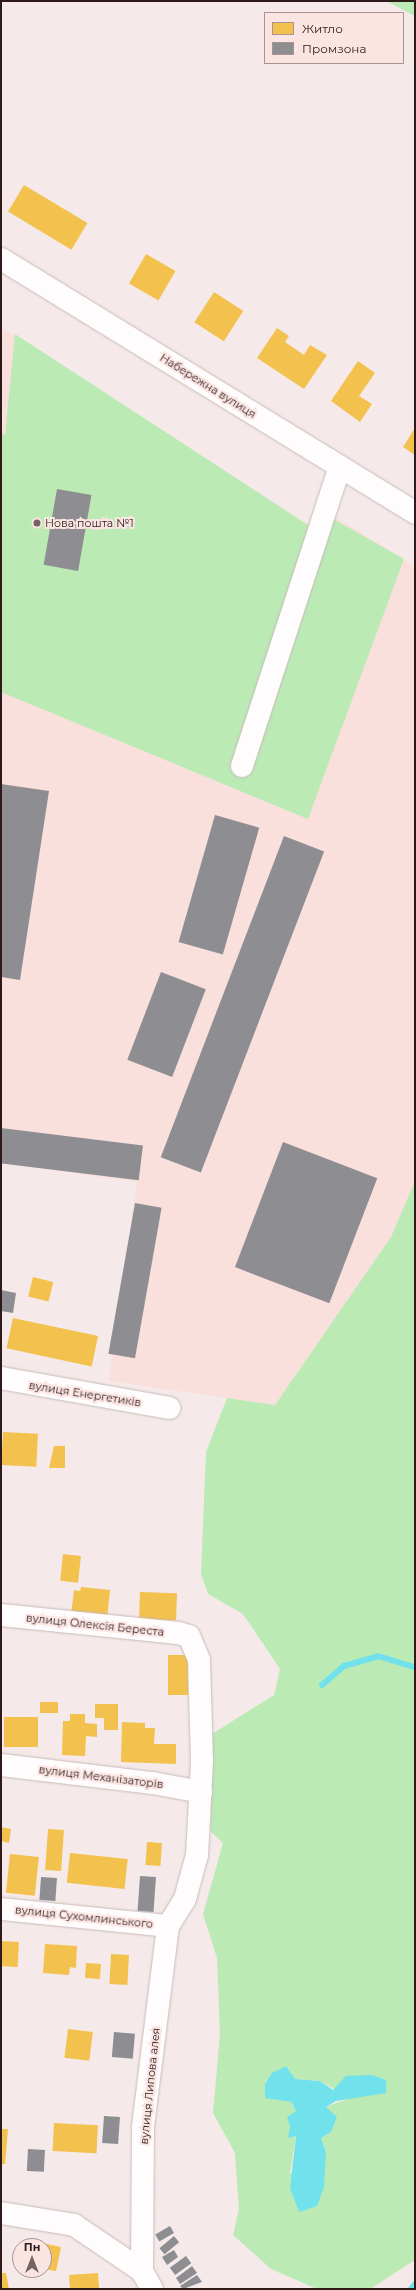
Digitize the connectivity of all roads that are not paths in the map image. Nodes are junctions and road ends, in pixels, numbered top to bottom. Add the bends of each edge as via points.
1 (1, 258) edge
2 (340, 467) junction
3 (415, 513) edge
4 (242, 766) dead end
5 (1, 1378) edge
6 (169, 1408) dead end
7 (1, 1616) edge
8 (1, 1765) edge
9 (201, 1792) junction
10 (1, 1909) edge
11 (168, 1926) junction
12 (1, 2213) edge
13 (147, 2280) edge

1 - 2 street, Набережна вулиця
2 - 3 street, Набережна вулиця
2 - 4 street
5 - 6 street, вулиця Енергетиків
7 - 9 street, вулиця Олексія Береста via 189,1636 202,1674
8 - 9 street, вулиця Механізаторів via 153,1783
9 - 11 street via 193,1874 185,1899
10 - 11 street, вулиця Сухомлинського
11 - 13 street, вулиця Липова алея via 143,2127
12 - 13 street, вулиця Липова алея via 74,2225

